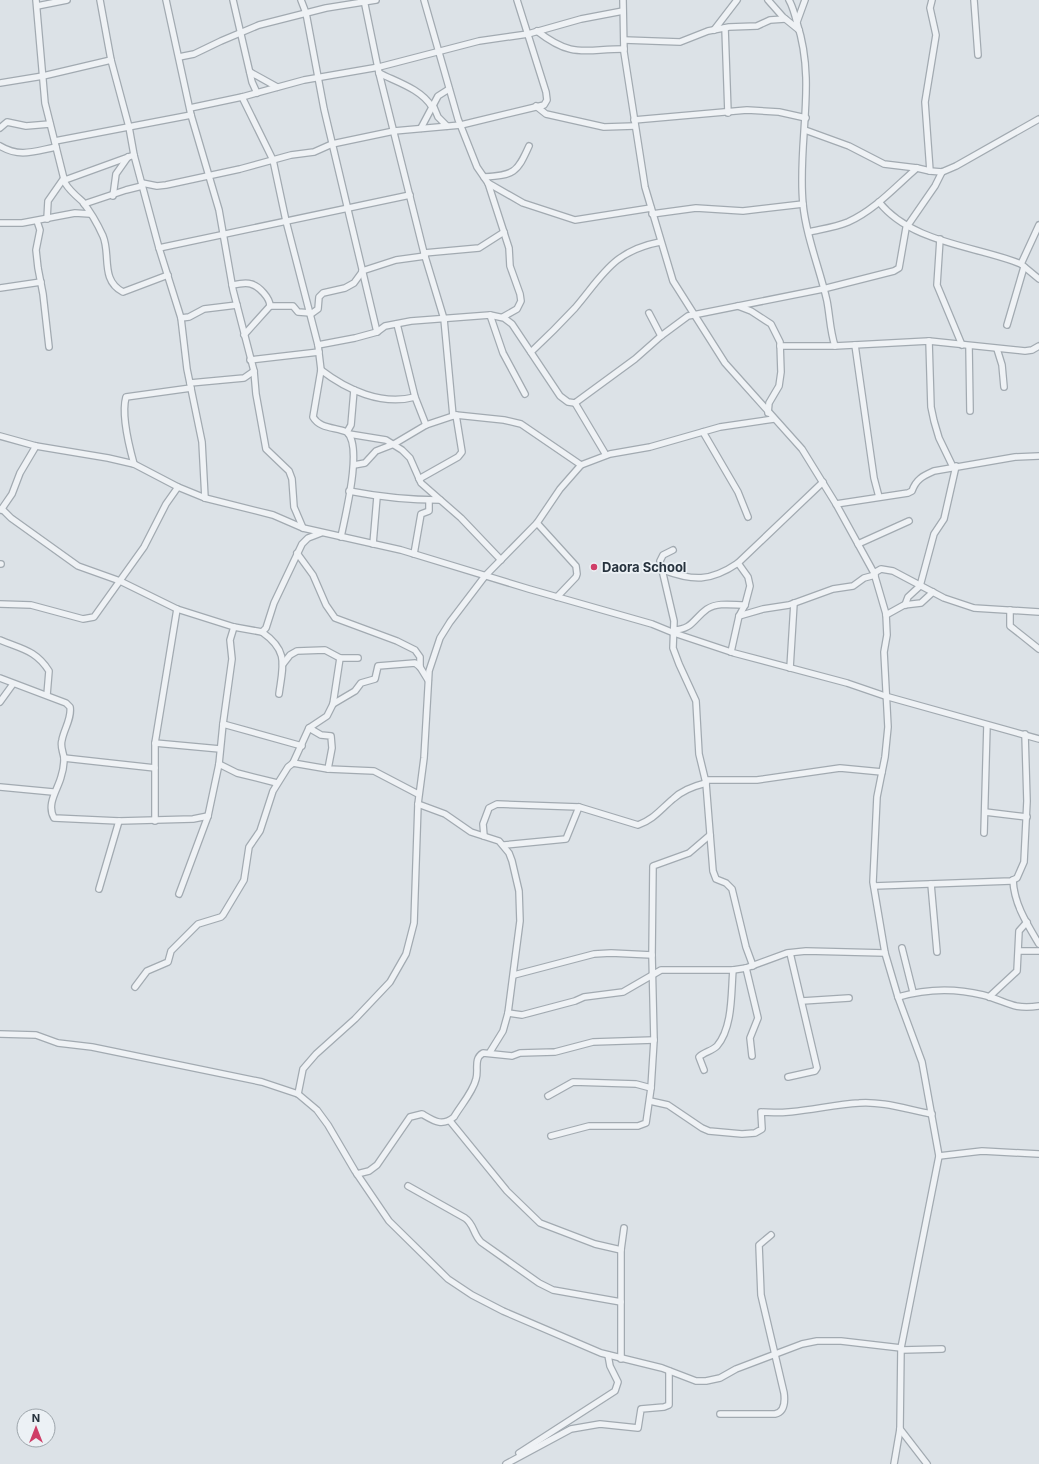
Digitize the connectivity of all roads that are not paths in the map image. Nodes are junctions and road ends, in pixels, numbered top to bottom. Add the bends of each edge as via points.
1 (67, 0) edge
2 (100, 0) edge
3 (166, 0) edge
4 (233, 0) edge
5 (302, 0) edge
6 (376, 0) edge
7 (424, 0) edge
8 (517, 0) edge
9 (623, 0) edge
10 (736, 0) edge
11 (768, 0) edge
12 (789, 0) edge
13 (805, 0) edge
14 (932, 0) edge
15 (974, 0) edge
16 (364, 2) edge
17 (37, 3) edge
18 (623, 11) junction
19 (306, 13) junction
20 (785, 19) junction
21 (797, 22) junction
22 (725, 28) junction
23 (714, 30) junction
24 (537, 31) junction
25 (800, 31) junction
26 (240, 32) junction
27 (528, 34) junction
28 (624, 40) junction
29 (624, 49) junction
30 (438, 51) junction
31 (978, 55) dead end
32 (179, 57) junction
33 (111, 60) junction
34 (379, 70) junction
35 (250, 72) junction
36 (43, 76) junction
37 (318, 78) junction
38 (0, 82) edge
39 (277, 87) junction
40 (448, 89) junction
41 (257, 93) junction
42 (242, 97) junction
43 (432, 106) junction
44 (536, 106) junction
45 (190, 108) junction
46 (728, 113) junction
47 (192, 115) junction
48 (806, 118) junction
49 (1039, 119) edge
50 (634, 120) junction
51 (50, 124) junction
52 (461, 125) junction
53 (447, 126) junction
54 (635, 126) junction
55 (129, 127) junction
56 (0, 128) edge
57 (421, 128) junction
58 (805, 130) junction
59 (394, 131) junction
60 (56, 144) junction
61 (332, 144) junction
62 (0, 146) edge
63 (529, 146) dead end
64 (134, 155) junction
65 (128, 157) junction
66 (273, 160) junction
67 (917, 168) junction
68 (930, 171) junction
69 (942, 172) junction
70 (208, 174) junction
71 (484, 177) junction
72 (64, 179) junction
73 (488, 183) junction
74 (142, 185) junction
75 (410, 195) junction
76 (113, 196) junction
77 (879, 202) junction
78 (84, 204) junction
79 (803, 204) junction
80 (348, 208) junction
81 (652, 211) junction
82 (90, 214) junction
83 (47, 219) junction
84 (37, 220) junction
85 (286, 221) junction
86 (0, 223) edge
87 (909, 225) junction
88 (1039, 225) edge
89 (504, 232) junction
90 (809, 232) junction
91 (223, 233) junction
92 (940, 239) junction
93 (660, 242) junction
94 (159, 248) junction
95 (424, 255) junction
96 (1023, 266) junction
97 (362, 271) junction
98 (168, 275) junction
99 (1039, 279) edge
100 (41, 282) junction
101 (232, 285) junction
102 (0, 288) edge
103 (823, 289) junction
104 (237, 305) junction
105 (270, 306) junction
106 (735, 306) junction
107 (311, 313) junction
108 (649, 314) dead end
109 (490, 315) junction
110 (695, 316) junction
111 (503, 317) junction
112 (181, 318) junction
113 (444, 318) junction
114 (397, 324) junction
115 (1007, 325) dead end
116 (377, 332) junction
117 (244, 336) junction
118 (661, 336) junction
119 (929, 341) junction
120 (318, 345) junction
121 (855, 345) junction
122 (962, 345) junction
123 (49, 346) dead end
124 (780, 346) junction
125 (835, 346) junction
126 (969, 346) junction
127 (1039, 346) edge
128 (997, 349) junction
129 (319, 352) junction
130 (531, 352) junction
131 (250, 360) junction
132 (321, 370) junction
133 (254, 372) junction
134 (190, 385) junction
135 (1004, 387) dead end
136 (354, 390) junction
137 (525, 394) dead end
138 (415, 397) junction
139 (575, 403) junction
140 (970, 411) dead end
141 (768, 413) junction
142 (455, 415) junction
143 (774, 419) junction
144 (426, 425) junction
145 (703, 432) junction
146 (348, 433) junction
147 (0, 436) edge
148 (394, 444) junction
149 (36, 446) junction
150 (606, 455) junction
151 (1039, 456) edge
152 (134, 464) junction
153 (354, 465) junction
154 (581, 465) junction
155 (954, 466) junction
156 (419, 479) junction
157 (823, 482) junction
158 (178, 487) junction
159 (349, 491) junction
160 (377, 497) junction
161 (879, 497) junction
162 (205, 498) junction
163 (429, 500) junction
164 (440, 500) junction
165 (836, 504) junction
166 (1, 510) edge
167 (748, 517) dead end
168 (909, 521) dead end
169 (538, 523) junction
170 (303, 528) junction
171 (322, 533) junction
172 (341, 537) junction
173 (373, 544) junction
174 (858, 544) junction
175 (673, 550) dead end
176 (297, 553) junction
177 (414, 554) junction
178 (501, 560) junction
179 (738, 563) junction
180 (662, 570) junction
181 (874, 574) junction
182 (484, 576) junction
183 (120, 581) junction
184 (920, 586) junction
185 (933, 592) junction
186 (557, 597) junction
187 (794, 603) junction
188 (0, 604) edge
189 (745, 605) junction
190 (905, 605) junction
191 (177, 609) junction
192 (1010, 610) junction
193 (1039, 612) edge
194 (886, 615) junction
195 (739, 616) junction
196 (234, 627) junction
197 (674, 631) junction
198 (262, 632) junction
199 (0, 640) edge
200 (1039, 649) edge
201 (731, 652) junction
202 (340, 658) junction
203 (358, 658) dead end
204 (283, 664) junction
205 (420, 667) junction
206 (790, 668) junction
207 (0, 678) edge
208 (428, 681) junction
209 (13, 684) junction
210 (279, 694) dead end
211 (47, 695) junction
212 (885, 696) junction
213 (0, 702) edge
214 (334, 704) junction
215 (223, 724) junction
216 (987, 725) junction
217 (309, 728) junction
218 (1025, 734) junction
219 (1039, 739) edge
220 (156, 743) junction
221 (302, 746) junction
222 (220, 749) junction
223 (64, 758) junction
224 (293, 763) junction
225 (219, 764) junction
226 (155, 768) junction
227 (328, 769) junction
228 (882, 772) junction
229 (706, 781) junction
230 (277, 783) junction
231 (0, 786) edge
232 (54, 792) junction
233 (418, 794) junction
234 (418, 804) junction
235 (579, 807) junction
236 (985, 812) junction
237 (208, 816) junction
238 (1027, 817) junction
239 (155, 821) junction
240 (119, 822) junction
241 (984, 833) dead end
242 (710, 835) junction
243 (484, 836) junction
244 (504, 845) junction
245 (1013, 880) junction
246 (931, 884) junction
247 (874, 886) junction
248 (99, 888) dead end
249 (179, 894) dead end
250 (1027, 922) junction
251 (1039, 944) edge
252 (902, 948) dead end
253 (1019, 951) junction
254 (1039, 951) edge
255 (937, 952) dead end
256 (790, 953) junction
257 (885, 953) junction
258 (652, 955) junction
259 (753, 966) junction
260 (746, 968) junction
261 (733, 970) junction
262 (514, 975) junction
263 (653, 975) junction
264 (135, 987) dead end
265 (913, 992) junction
266 (898, 997) junction
267 (989, 997) junction
268 (849, 998) dead end
269 (802, 1001) junction
270 (1039, 1006) edge
271 (508, 1013) junction
272 (0, 1034) edge
273 (654, 1040) junction
274 (490, 1052) junction
275 (752, 1056) dead end
276 (704, 1070) dead end
277 (788, 1077) dead end
278 (651, 1088) junction
279 (298, 1094) junction
280 (548, 1096) dead end
281 (650, 1101) junction
282 (932, 1114) junction
283 (450, 1121) junction
284 (550, 1136) dead end
285 (1039, 1154) edge
286 (939, 1156) junction
287 (357, 1174) junction
288 (408, 1186) dead end
289 (624, 1228) dead end
290 (771, 1235) dead end
291 (621, 1250) junction
292 (621, 1302) junction
293 (942, 1348) dead end
294 (902, 1349) junction
295 (775, 1354) junction
296 (608, 1355) junction
297 (621, 1359) junction
298 (669, 1371) junction
299 (720, 1414) dead end
300 (900, 1428) junction
301 (500, 1464) edge
302 (506, 1464) edge
303 (894, 1464) edge
304 (927, 1464) edge

1 - 17 street
2 - 33 street
3 - 32 street
4 - 26 street
5 - 19 street
6 - 16 street
7 - 30 street
8 - 27 street
9 - 18 street
10 - 23 street
11 - 20 street
12 - 21 street
13 - 21 street
14 - 68 street via 930,8 936,35 925,102
15 - 31 street
16 - 19 street
16 - 34 street
17 - 36 street
18 - 24 street
18 - 28 street
19 - 26 street
19 - 37 street
20 - 22 street via 770,20 757,26
20 - 25 street
21 - 25 street
22 - 23 street
22 - 46 street
23 - 28 street via 680,42
24 - 27 street
24 - 29 street via 551,42 574,50 590,52
25 - 48 street via 805,54
26 - 32 street via 194,54
26 - 35 street
27 - 30 street via 479,41
27 - 44 street via 547,100 544,104
28 - 29 street
29 - 50 street
30 - 34 street
30 - 40 street
32 - 45 street
33 - 36 street
33 - 55 street
34 - 37 street
34 - 43 street via 412,89
34 - 59 street
35 - 39 street
35 - 41 street
36 - 38 street
36 - 51 street
37 - 39 street
37 - 61 street
39 - 41 street
40 - 43 street via 438,96
40 - 52 street
41 - 42 street
42 - 45 street
42 - 66 street
43 - 53 street
43 - 57 street
44 - 52 street
44 - 54 street via 546,114 604,128
45 - 47 street
46 - 48 street via 760,110
46 - 50 street via 659,116
47 - 55 street
47 - 70 street
48 - 58 street
49 - 69 street
50 - 54 street
51 - 56 street via 26,126 7,122
51 - 60 street
52 - 53 street
52 - 71 street via 477,167
53 - 57 street
54 - 81 street via 645,187
55 - 60 street
55 - 64 street
57 - 59 street
58 - 67 street via 849,146 884,164
58 - 79 street
59 - 61 street
59 - 75 street
60 - 62 street via 18,154
60 - 72 street
61 - 66 street via 314,152
61 - 80 street
63 - 71 street via 521,165 516,170 506,176
64 - 65 street
64 - 74 street
65 - 72 street
65 - 76 street via 116,174
66 - 70 street
66 - 85 street
67 - 68 street
67 - 77 street
68 - 69 street
69 - 87 street
70 - 74 street via 162,186
70 - 91 street
71 - 73 street
72 - 78 street via 70,192
72 - 83 street via 48,201
73 - 81 street via 523,203 575,220
73 - 89 street
74 - 76 street
74 - 94 street
75 - 80 street
75 - 95 street
76 - 78 street
77 - 87 street via 894,217
77 - 90 street via 849,221
78 - 82 street
79 - 81 street via 743,210 696,208
79 - 90 street
80 - 85 street
80 - 97 street
81 - 93 street
82 - 83 street via 74,213
82 - 98 street via 103,236 108,274 114,285 123,292
83 - 84 street
84 - 86 street
84 - 100 street via 40,235 36,250
85 - 91 street
85 - 107 street
87 - 92 street via 928,236
87 - 103 street via 904,236 899,268
88 - 96 street
89 - 95 street via 479,248
89 - 111 street via 509,248 510,266 521,301 517,309
90 - 103 street
91 - 94 street
91 - 101 street
92 - 96 street
92 - 122 street via 937,285
93 - 110 street via 672,281
93 - 130 street via 637,248 609,265 575,308
94 - 98 street
95 - 97 street via 396,260
95 - 113 street
96 - 99 street
96 - 115 street
97 - 107 street via 354,283 323,293 318,309
97 - 116 street
98 - 112 street
100 - 102 street
100 - 123 street
101 - 104 street
101 - 105 street via 251,284 268,299
103 - 106 street
103 - 125 street
104 - 112 street via 204,309
104 - 117 street
105 - 107 street via 293,306 300,313
105 - 117 street
106 - 110 street
106 - 124 street via 751,311 771,324
107 - 120 street
108 - 118 street
109 - 111 street
109 - 113 street
109 - 137 street via 506,360
110 - 118 street via 688,316
110 - 141 street via 725,363
111 - 130 street via 512,324
112 - 134 street
113 - 114 street
113 - 142 street
114 - 116 street via 386,326
114 - 138 street
116 - 120 street
117 - 131 street
118 - 139 street via 635,359
119 - 121 street
119 - 122 street
119 - 155 street via 931,407 939,438
120 - 129 street
121 - 125 street
121 - 161 street
122 - 126 street
124 - 125 street
124 - 141 street via 779,386 769,403
126 - 128 street
126 - 140 street
127 - 128 street via 1025,351
128 - 135 street via 1002,365
129 - 131 street
129 - 132 street
130 - 139 street via 560,396 568,402
131 - 133 street
132 - 136 street
132 - 146 street via 313,417 322,425
133 - 134 street via 244,378
133 - 170 street via 266,449 289,471 294,507
134 - 152 street via 126,397 128,441
134 - 162 street via 202,442
136 - 138 street via 391,400
136 - 146 street
138 - 144 street
139 - 150 street
141 - 143 street
142 - 144 street
142 - 154 street via 521,424
142 - 156 street via 462,452 458,457
143 - 145 street
143 - 157 street via 802,449
144 - 148 street
145 - 150 street via 650,447
145 - 167 street via 738,492
146 - 148 street via 379,438
146 - 153 street via 352,441
147 - 149 street
148 - 153 street via 376,451 365,463
148 - 156 street via 410,458
149 - 152 street
149 - 166 street
150 - 154 street
151 - 155 street
152 - 158 street
153 - 159 street
154 - 169 street via 560,489
155 - 161 street via 922,476 912,491
155 - 184 street via 944,519 934,534
156 - 164 street
157 - 165 street
157 - 179 street
158 - 162 street
158 - 183 street via 166,504 144,547
159 - 160 street
159 - 172 street
160 - 163 street
160 - 173 street
161 - 165 street
162 - 170 street via 272,515
163 - 164 street
163 - 177 street via 429,511 421,514
164 - 178 street via 462,518
165 - 174 street
166 - 183 street via 72,563
168 - 174 street
169 - 178 street
169 - 186 street via 576,566 576,577
170 - 171 street
171 - 172 street
171 - 176 street via 306,540
172 - 173 street
173 - 177 street
174 - 181 street
175 - 180 street via 662,555
176 - 198 street via 274,603 266,628
176 - 205 street via 313,576 335,618 414,650 420,658
177 - 182 street
178 - 182 street
179 - 180 street via 725,571 694,579
179 - 189 street via 750,583
180 - 197 street
181 - 184 street via 881,569 887,569
181 - 187 street via 853,586 833,589
181 - 194 street
182 - 186 street
182 - 208 street via 440,638 432,658
183 - 188 street via 94,617 89,619 31,605
183 - 191 street
184 - 185 street
184 - 190 street via 908,597
185 - 190 street via 921,603
185 - 192 street via 974,608
186 - 197 street
187 - 195 street
187 - 206 street
189 - 195 street
189 - 197 street via 712,607 688,628
190 - 194 street
191 - 196 street
191 - 220 street
192 - 193 street
192 - 200 street via 1010,626
194 - 212 street
195 - 201 street
196 - 198 street
196 - 215 street via 230,640 232,659
197 - 201 street
197 - 229 street via 673,648 696,702 699,754
198 - 204 street via 272,640 282,654
199 - 211 street via 40,658 49,671
201 - 206 street
202 - 203 street
202 - 204 street via 325,650 297,651
202 - 214 street
204 - 210 street
205 - 208 street
205 - 214 street via 415,662 378,666 374,679 361,683 356,690
206 - 212 street via 848,683
207 - 209 street
208 - 233 street via 424,758
209 - 211 street
209 - 213 street
211 - 223 street via 66,703 71,710 61,746
212 - 216 street
212 - 228 street via 888,727
214 - 217 street via 328,716
215 - 221 street
215 - 222 street
216 - 218 street
216 - 236 street
217 - 221 street
217 - 227 street via 331,736 332,748
218 - 219 street
218 - 238 street
220 - 222 street
220 - 226 street
221 - 224 street
222 - 225 street
223 - 226 street
223 - 232 street via 59,786
224 - 227 street
224 - 230 street
225 - 230 street via 237,773
225 - 237 street
226 - 239 street
227 - 233 street via 374,771
228 - 229 street via 840,768 757,780
228 - 247 street via 877,797
229 - 235 street via 682,792 661,812 638,825
229 - 242 street
230 - 264 street via 260,831 249,848 244,880 223,915 198,924 171,951 168,962 147,971
231 - 232 street
232 - 240 street via 54,818
233 - 234 street
234 - 243 street via 445,814 471,832
234 - 279 street via 414,923 406,954 390,982 303,1069
235 - 243 street via 497,804 489,808 483,824
235 - 244 street via 566,840
236 - 238 street
236 - 241 street
237 - 239 street
237 - 249 street
238 - 245 street via 1024,862 1019,875
239 - 240 street
240 - 248 street
242 - 258 street via 689,853 653,866
242 - 259 street via 712,871 716,879 732,889
243 - 244 street
244 - 262 street via 512,861 520,901
245 - 246 street
245 - 250 street via 1014,895
246 - 247 street
246 - 255 street
247 - 257 street
250 - 251 street
250 - 253 street via 1019,931
252 - 265 street
253 - 254 street
253 - 267 street via 1017,971
256 - 257 street
256 - 259 street
256 - 269 street
257 - 266 street
258 - 262 street via 611,952 594,954
258 - 263 street
259 - 260 street
260 - 261 street
260 - 275 street via 758,1018 750,1038
261 - 263 street via 665,969
261 - 276 street via 726,1027 717,1046 699,1057
262 - 271 street
263 - 271 street via 623,992 584,997 522,1014
263 - 273 street
265 - 266 street
265 - 267 street via 958,990
266 - 282 street via 922,1062
267 - 270 street via 1015,1007
268 - 269 street
269 - 277 street via 817,1070
271 - 274 street via 506,1025
272 - 279 street via 36,1035 58,1042 262,1082
273 - 274 street via 593,1042 555,1052 512,1056
273 - 278 street
274 - 283 street via 480,1055 475,1081
278 - 280 street via 630,1083 574,1082
278 - 281 street
279 - 287 street via 317,1110 328,1124
281 - 282 street via 668,1105 705,1130 742,1134 755,1133 762,1129 762,1112 777,1114 860,1103
281 - 284 street via 644,1125 589,1126
282 - 286 street
283 - 287 street via 438,1123 422,1114 410,1117 377,1165 369,1171
283 - 291 street via 507,1191 540,1223 595,1244
285 - 286 street via 982,1151
286 - 294 street
287 - 296 street via 389,1221 448,1279 472,1295 503,1310
288 - 292 street via 471,1222 476,1237 481,1242 539,1283 553,1290
289 - 291 street
290 - 295 street via 759,1245 760,1288
291 - 292 street
292 - 297 street
293 - 294 street
294 - 295 street via 841,1341 817,1341
294 - 300 street
295 - 298 street via 720,1378 706,1381 696,1381
295 - 299 street via 784,1392 785,1404 781,1411 770,1415
296 - 297 street
296 - 301 street via 618,1382 615,1391
297 - 298 street
298 - 302 street via 669,1405 641,1409 638,1428 600,1424 578,1426
300 - 303 street
300 - 304 street

